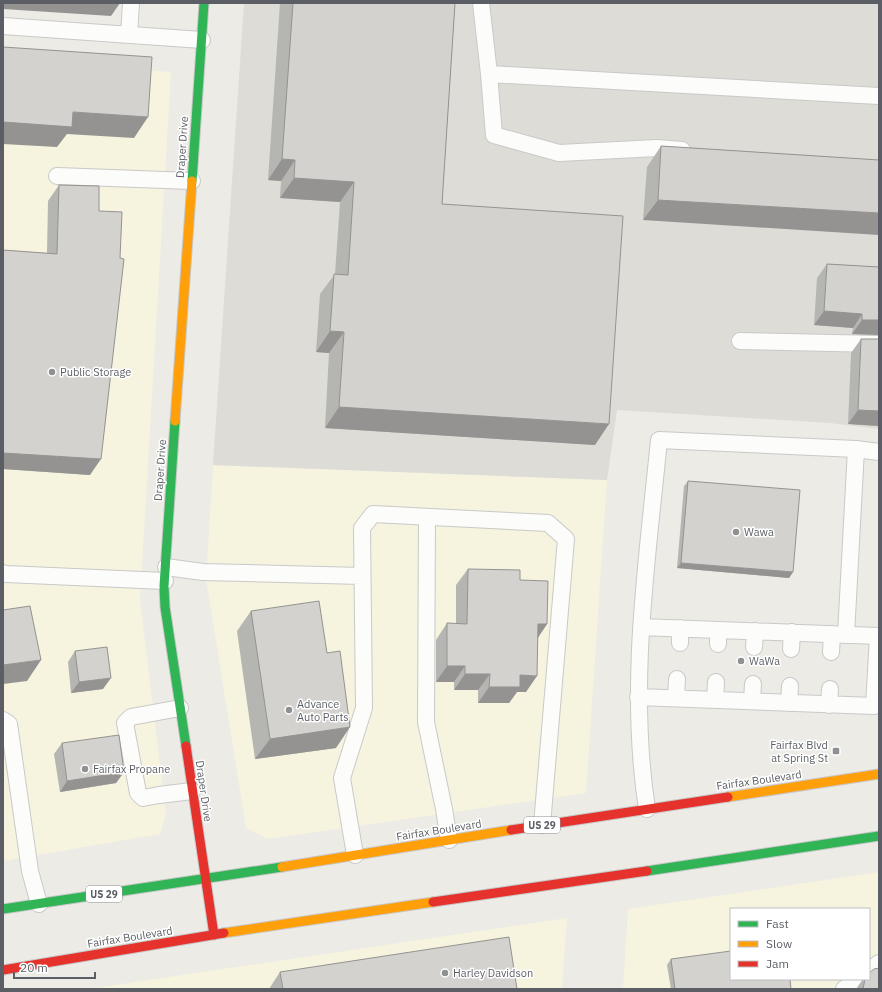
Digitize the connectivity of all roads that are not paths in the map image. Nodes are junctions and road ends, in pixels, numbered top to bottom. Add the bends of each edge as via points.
1 (131, 3) edge
2 (204, 3) edge
3 (481, 3) edge
4 (3, 26) edge
5 (129, 35) junction
6 (202, 40) junction
7 (489, 74) junction
8 (879, 96) edge
9 (696, 151) edge
10 (57, 176) dead end
11 (192, 181) junction
12 (740, 340) dead end
13 (879, 344) edge
14 (856, 449) junction
15 (879, 452) edge
16 (427, 517) junction
17 (3, 573) edge
18 (165, 574) junction
19 (362, 576) junction
20 (641, 626) junction
21 (792, 632) junction
22 (839, 635) junction
23 (791, 649) dead end
24 (831, 652) dead end
25 (677, 679) dead end
26 (716, 682) dead end
27 (753, 684) dead end
28 (790, 686) dead end
29 (638, 697) junction
30 (676, 698) junction
31 (715, 700) junction
32 (752, 701) junction
33 (789, 703) junction
34 (180, 708) junction
35 (3, 720) edge
36 (879, 774) edge
37 (192, 791) junction
38 (647, 809) junction
39 (542, 825) junction
40 (879, 836) edge
41 (449, 840) junction
42 (355, 855) junction
43 (205, 879) junction
44 (39, 904) junction
45 (3, 909) edge
46 (214, 935) junction
47 (879, 963) edge
48 (3, 970) edge
49 (870, 970) edge
50 (857, 980) edge
51 (844, 989) edge

1 - 5 lane
2 - 6 main road, Draper Drive
3 - 7 lane
4 - 5 lane
5 - 6 lane
6 - 11 main road, Draper Drive
7 - 8 lane
7 - 9 lane via 494,135 559,153 657,148
10 - 11 lane
11 - 18 main road, Draper Drive
12 - 13 lane
14 - 15 lane
14 - 20 lane via 659,440
14 - 22 lane
16 - 19 lane via 372,514 362,528
16 - 39 lane via 548,523 566,539
16 - 41 lane via 426,722
17 - 18 lane
18 - 19 lane via 203,572
18 - 34 main road, Draper Drive via 165,607
19 - 42 lane via 364,708 342,778
20 - 21 lane via 680,635 755,639
20 - 29 lane
21 - 22 lane
21 - 23 lane
22 - 24 lane
22 - 33 lane via 878,636 874,706 830,697
25 - 30 lane
26 - 31 lane
27 - 32 lane
28 - 33 lane
29 - 30 lane
29 - 38 lane via 642,778
30 - 31 lane
31 - 32 lane
32 - 33 lane
34 - 37 main road, Draper Drive
34 - 37 lane via 131,717 126,723 138,793 143,798
35 - 44 lane via 9,724 30,871
36 - 38 main road, Fairfax Boulevard / US 29
37 - 43 main road, Draper Drive
38 - 39 main road, Fairfax Boulevard / US 29
39 - 41 main road, Fairfax Boulevard / US 29
40 - 46 main road, Fairfax Boulevard
41 - 42 main road, Fairfax Boulevard / US 29
42 - 43 main road, Fairfax Boulevard / US 29
43 - 44 main road, Fairfax Boulevard / US 29
43 - 46 main road, Draper Drive
44 - 45 main road, Fairfax Boulevard / US 29
46 - 48 main road, Fairfax Boulevard
47 - 49 lane
50 - 51 lane

